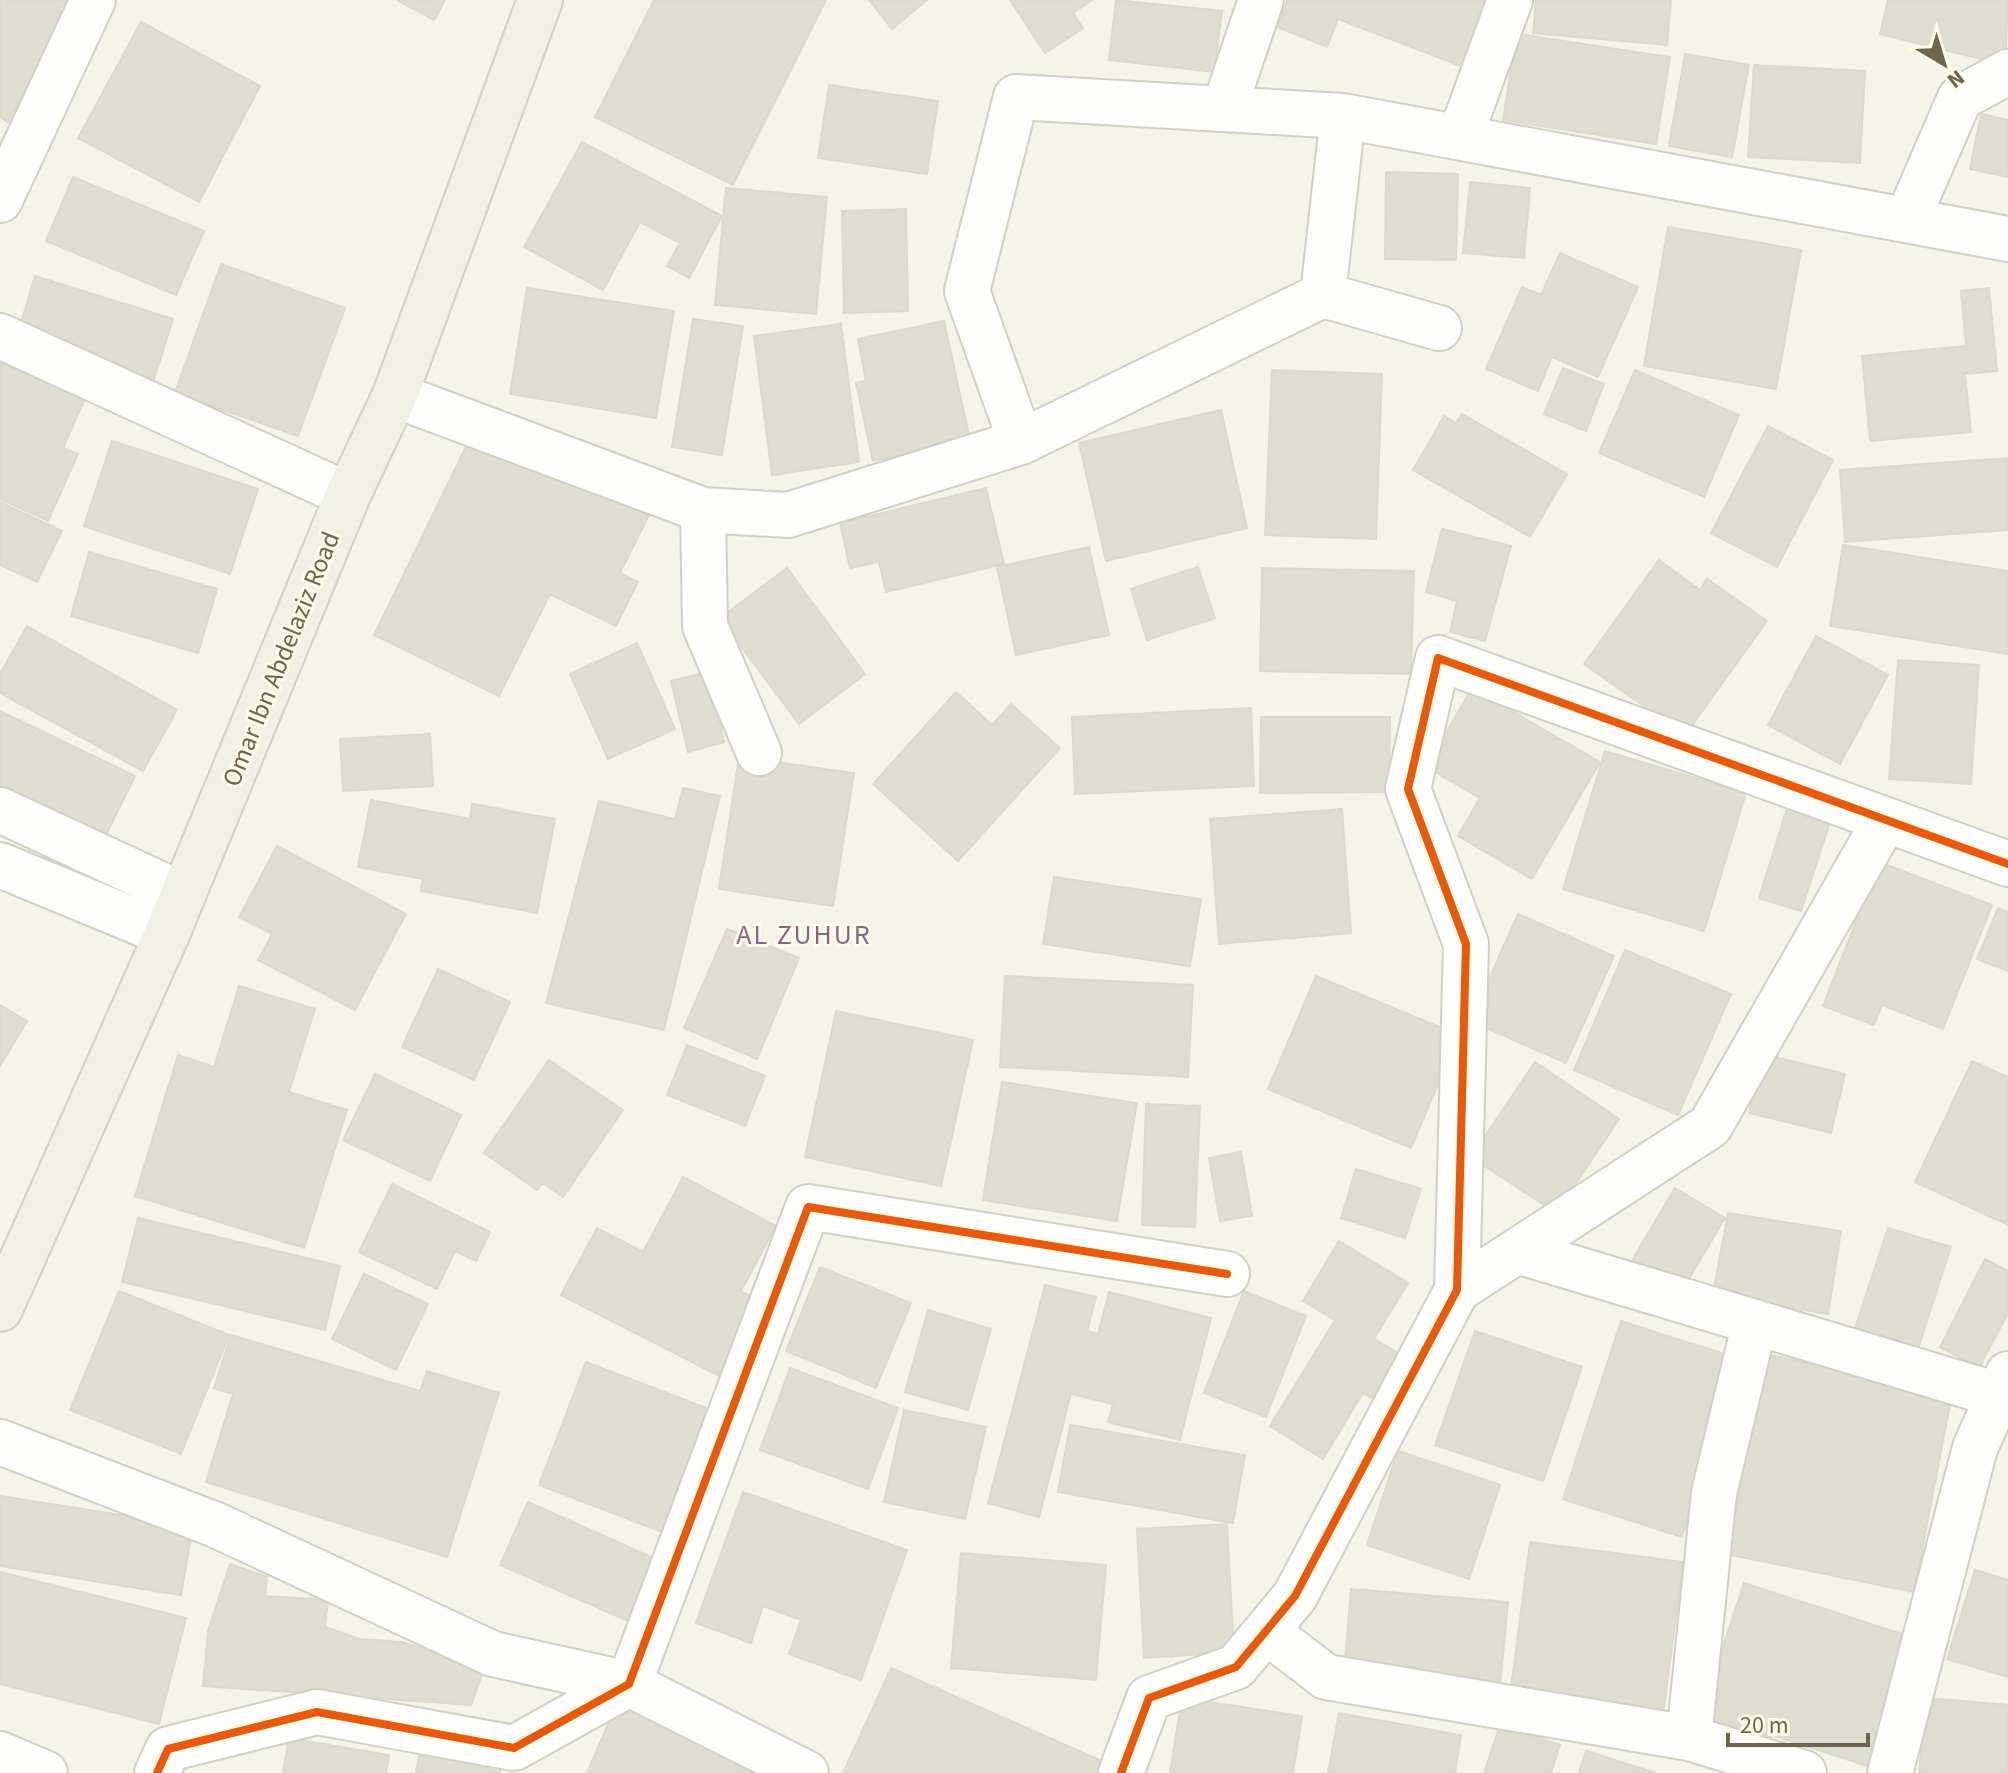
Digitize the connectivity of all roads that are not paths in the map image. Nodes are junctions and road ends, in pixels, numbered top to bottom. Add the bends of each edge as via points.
1 (93, 0) edge
2 (540, 0) edge
3 (1261, 0) edge
4 (1510, 0) edge
5 (2008, 72) edge
6 (1224, 109) junction
7 (1343, 116) junction
8 (1460, 137) junction
9 (0, 200) edge
10 (1907, 220) junction
11 (2008, 239) edge
12 (1323, 295) junction
13 (1439, 328) dead end
14 (0, 336) edge
15 (395, 395) junction
16 (1021, 442) junction
17 (348, 495) junction
18 (703, 510) junction
19 (759, 753) dead end
20 (0, 810) edge
21 (1884, 822) junction
22 (2008, 864) edge
23 (0, 865) edge
24 (175, 914) junction
25 (1517, 1251) junction
26 (1227, 1274) dead end
27 (1457, 1290) junction
28 (0, 1309) edge
29 (1755, 1322) junction
30 (2003, 1384) edge
31 (0, 1442) edge
32 (1266, 1631) junction
33 (629, 1684) junction
34 (1689, 1738) junction
35 (0, 1754) edge
36 (799, 1771) edge
37 (45, 1773) edge
38 (157, 1773) edge
39 (1121, 1773) edge
40 (1804, 1773) edge
41 (1890, 1773) edge

1 - 9 street
2 - 15 main road, Omar Ibn Abdelaziz Road
3 - 6 street
4 - 8 street
5 - 10 street via 1960,98
6 - 7 street
6 - 16 street via 1016,97 967,291
7 - 8 street
7 - 12 street
8 - 10 street
10 - 11 street
12 - 13 street
12 - 16 street
14 - 17 street
15 - 17 main road, Omar Ibn Abdelaziz Road
15 - 18 street
16 - 18 street via 788,515
17 - 24 main road, Omar Ibn Abdelaziz Road
18 - 19 street via 705,626
20 - 24 street
21 - 22 street
21 - 25 street via 1710,1126
21 - 27 street via 1438,658 1408,789 1466,944
23 - 24 street
24 - 28 main road, Omar Ibn Abdelaziz Road
25 - 27 street
25 - 29 street
26 - 33 street via 808,1207
27 - 32 street via 1295,1596
29 - 30 street
29 - 34 street via 1714,1493
30 - 41 street via 1975,1448
31 - 33 street via 216,1525 493,1654
32 - 34 street via 1326,1677
32 - 39 street via 1236,1667 1149,1698
33 - 36 street
33 - 38 street via 514,1748 317,1712 168,1749
34 - 40 street
35 - 37 street

